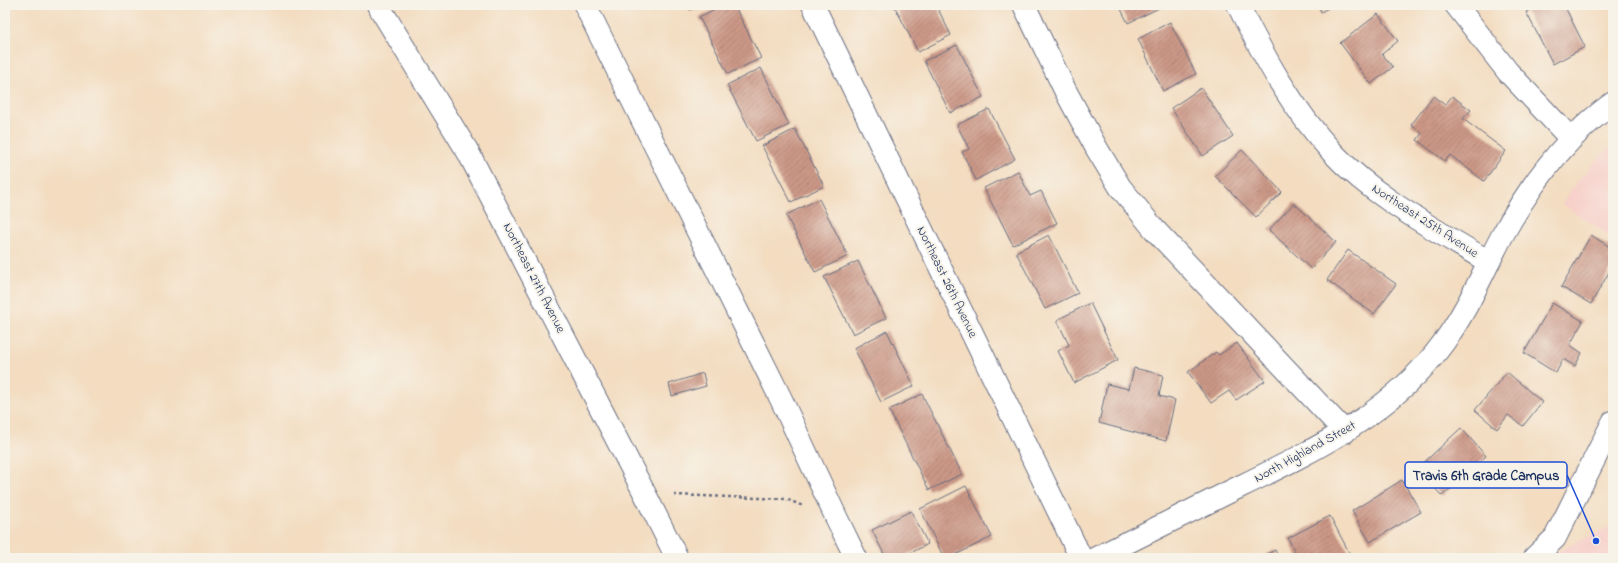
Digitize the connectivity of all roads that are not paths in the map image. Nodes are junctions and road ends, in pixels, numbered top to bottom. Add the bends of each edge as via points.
1 (378, 5) edge
2 (585, 5) edge
3 (813, 5) edge
4 (1024, 5) edge
5 (1238, 5) edge
6 (1456, 5) edge
7 (1613, 103) edge
8 (1570, 138) junction
9 (1489, 262) junction
10 (1613, 422) edge
11 (1345, 432) junction
12 (677, 558) edge
13 (856, 558) edge
14 (1081, 558) edge
15 (1096, 558) edge
16 (1534, 558) edge

1 - 12 street, Northeast 27th Avenue via 468,152
2 - 13 street via 781,399
3 - 14 street, Northeast 26th Avenue
4 - 11 street via 1065,90 1120,186 1154,230
5 - 9 street, Northeast 25th Avenue via 1256,41 1306,122 1333,154 1363,180 1406,211
6 - 8 street via 1508,72
7 - 8 street, North Highland Street
8 - 9 street, North Highland Street via 1526,197
9 - 11 street, North Highland Street via 1444,343 1393,396
10 - 16 street via 1555,538
11 - 15 street, North Highland Street via 1296,460

